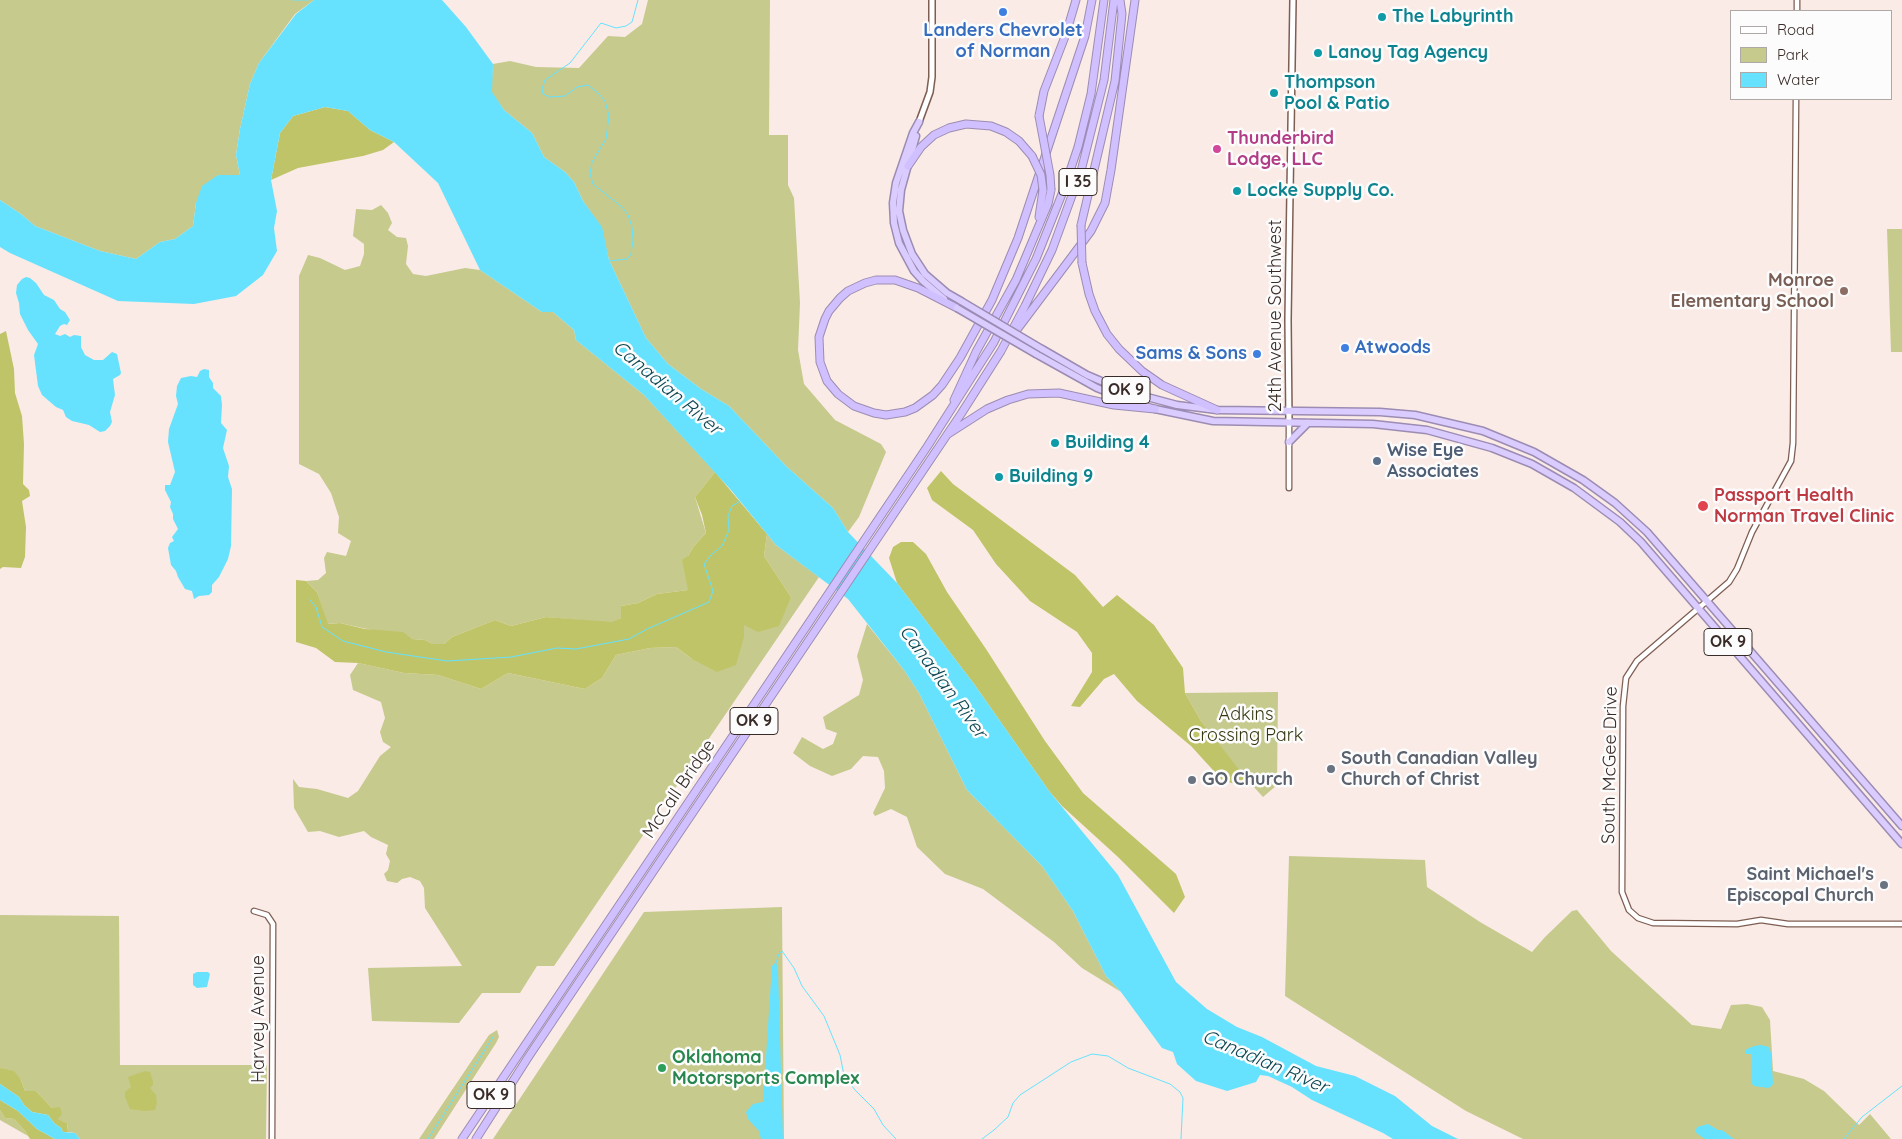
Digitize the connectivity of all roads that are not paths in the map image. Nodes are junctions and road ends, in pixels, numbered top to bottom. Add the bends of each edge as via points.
1 (932, 0) edge
2 (1076, 0) edge
3 (1092, 0) edge
4 (1104, 0) edge
5 (1114, 0) edge
6 (1120, 0) edge
7 (1135, 0) edge
8 (1292, 0) edge
9 (1796, 100) edge
10 (919, 122) junction
11 (908, 166) junction
12 (1047, 190) junction
13 (959, 305) junction
14 (1001, 351) junction
15 (1039, 351) junction
16 (1155, 409) junction
17 (1217, 410) junction
18 (1290, 410) junction
19 (944, 420) junction
20 (1289, 423) junction
21 (1308, 423) junction
22 (946, 436) junction
23 (1289, 442) junction
24 (1289, 488) dead end
25 (1708, 600) junction
26 (1699, 607) junction
27 (1902, 826) edge
28 (1902, 844) edge
29 (254, 911) dead end
30 (1902, 924) edge
31 (272, 1139) edge
32 (462, 1139) edge
33 (476, 1139) edge

1 - 10 main road via 932,77
2 - 12 highway, bridge via 1044,91 1040,116 1050,175
3 - 13 highway via 1085,36 1015,246 989,306 942,384 915,408 886,415 854,406 827,381 820,362 819,337 829,311 848,291 871,282 895,280
4 - 19 highway, I 35 via 1086,114 1051,224 1007,320
5 - 14 highway, I 35 via 1104,80 1081,171 1052,250
6 - 17 highway, bridge via 1122,14 1114,81 1081,225 1082,263 1089,294 1107,334 1142,371 1162,386
7 - 14 highway via 1109,188 1100,216
8 - 18 main road, 24th Avenue Southwest
9 - 25 street, South McGee Drive via 1793,450 1791,461 1752,532 1737,569 1729,582
10 - 11 highway
10 - 13 highway via 896,183 893,203 896,232 914,271 939,295
11 - 12 highway, OK 9, bridge via 921,146 934,135 966,124 991,126 1019,141 1032,156
11 - 13 highway, OK 9 via 900,206 906,243 924,274
12 - 19 highway, OK 9 via 1025,260
13 - 15 highway, OK 9, bridge
14 - 22 highway, I 35
15 - 16 highway via 1097,388
15 - 17 highway, OK 9 via 1136,394
16 - 20 highway, OK 9 via 1213,421
16 - 22 highway, OK 9 via 1114,405 1059,393 1028,394 988,409
17 - 18 highway, OK 9
18 - 20 main road, 24th Avenue Southwest
18 - 25 highway, OK 9 via 1415,415 1482,431 1534,452 1616,503 1647,532
19 - 32 highway, McCall Bridge / OK 9
20 - 21 highway, OK 9
20 - 23 street
21 - 23 highway
21 - 26 highway, OK 9 via 1373,424 1427,430 1492,448 1532,464 1574,488 1620,522
22 - 33 highway, McCall Bridge / OK 9
23 - 24 street
25 - 26 street, South McGee Drive
25 - 27 highway, OK 9
26 - 28 highway, OK 9
26 - 30 street, South McGee Drive via 1637,661 1624,684 1622,886 1627,906 1638,918 1652,923 1737,924 1761,920 1788,924
29 - 31 street, Harvey Avenue via 267,915 273,924

